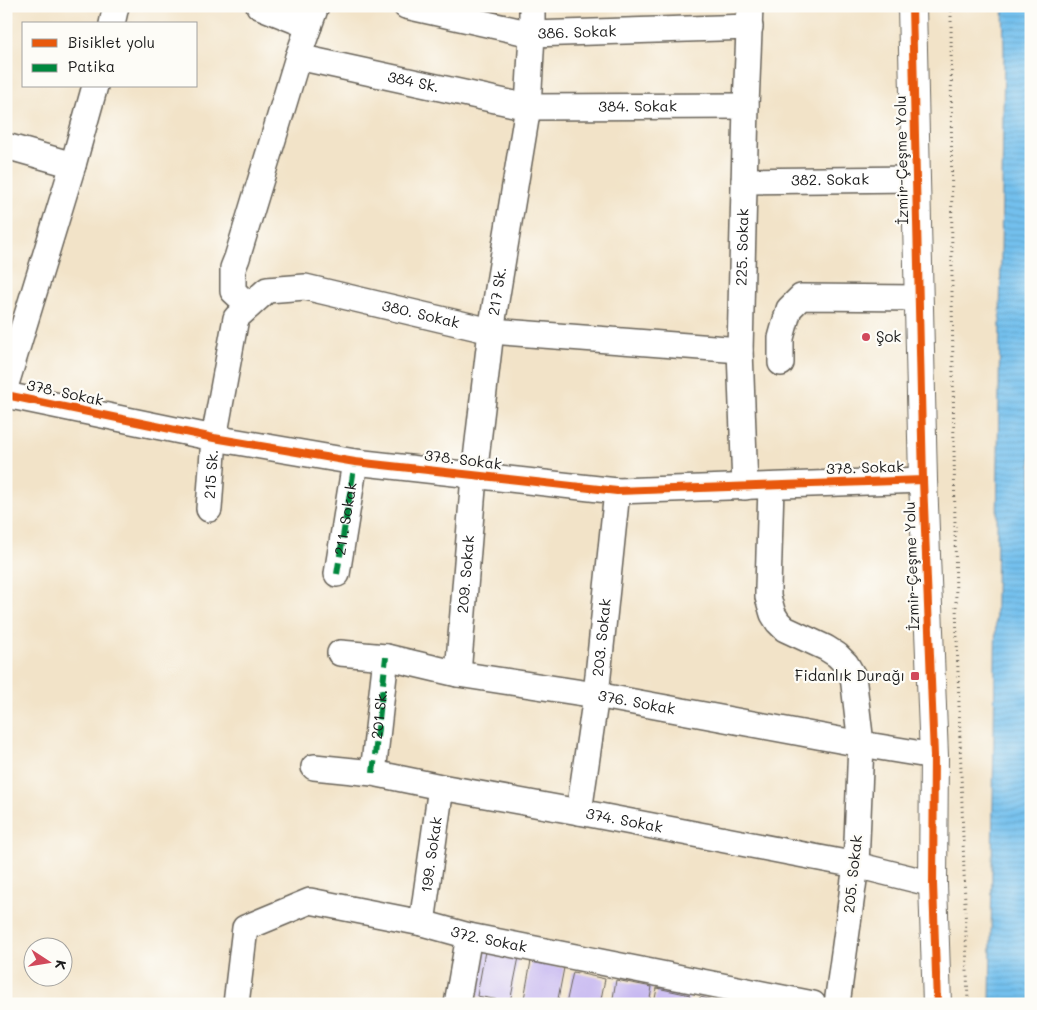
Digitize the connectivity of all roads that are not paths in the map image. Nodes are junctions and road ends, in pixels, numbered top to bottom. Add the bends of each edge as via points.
1 (116, 6) edge
2 (259, 6) edge
3 (406, 6) edge
4 (532, 6) edge
5 (912, 6) edge
6 (313, 16) edge
7 (750, 17) edge
8 (112, 22) edge
9 (532, 34) junction
10 (298, 57) junction
11 (94, 88) edge
12 (746, 106) junction
13 (528, 107) junction
14 (6, 146) edge
15 (73, 165) junction
16 (916, 179) junction
17 (744, 181) junction
18 (919, 298) junction
19 (249, 306) junction
20 (491, 331) junction
21 (740, 350) junction
22 (781, 363) dead end
23 (6, 384) edge
24 (6, 394) edge
25 (214, 438) junction
26 (355, 462) junction
27 (474, 476) junction
28 (923, 480) junction
29 (772, 486) junction
30 (745, 487) junction
31 (617, 491) junction
32 (209, 510) dead end
33 (337, 574) dead end
34 (340, 653) dead end
35 (386, 656) junction
36 (458, 674) junction
37 (596, 695) junction
38 (861, 744) junction
39 (934, 756) junction
40 (314, 767) dead end
41 (373, 773) junction
42 (441, 787) junction
43 (579, 812) junction
44 (856, 865) junction
45 (933, 884) junction
46 (422, 923) junction
47 (469, 936) junction
48 (236, 1004) edge
49 (457, 1004) edge
50 (813, 1004) edge
51 (837, 1004) edge
52 (937, 1004) edge

1 - 8 street
2 - 6 street
3 - 9 street, 386. Sokak
4 - 9 street, 217 Sk.
5 - 16 highway, İzmir-Çeşme Yolu
6 - 10 street
7 - 9 street, 386. Sokak
7 - 12 street, 225. Sokak
9 - 13 street, 217 Sk.
10 - 13 street, 384 Sk.
10 - 19 street via 233,268 233,291
11 - 15 street
12 - 13 street, 384. Sokak
12 - 17 street, 225. Sokak
13 - 20 street, 217 Sk.
14 - 15 street
15 - 23 street
16 - 17 street, 382. Sokak
16 - 18 highway, İzmir-Çeşme Yolu
17 - 21 street, 225. Sokak
18 - 22 street via 801,297 789,309 781,338
18 - 28 highway, İzmir-Çeşme Yolu
19 - 20 street, 380. Sokak via 267,290 305,287
19 - 25 street, 380. Sokak via 236,318
20 - 21 street, 380. Sokak
20 - 27 street, 217 Sk.
21 - 30 street, 225. Sokak
24 - 25 street, 378. Sokak
25 - 26 street, 378. Sokak
25 - 32 street, 215 Sk.
26 - 27 street, 378. Sokak
26 - 33 street, 211. Sokak
27 - 31 street, 378. Sokak
27 - 36 street, 209. Sokak
28 - 29 street, 378. Sokak
28 - 39 highway, İzmir-Çeşme Yolu
29 - 30 street, 378. Sokak
29 - 38 street, 205. Sokak via 770,606 785,629 826,648 850,670
30 - 31 street, 378. Sokak
31 - 37 street, 203. Sokak
34 - 35 street, 376. Sokak
35 - 36 street, 376. Sokak
35 - 41 street, 201 Sk.
36 - 37 street, 376. Sokak
37 - 38 street, 376. Sokak
37 - 43 street, 203. Sokak
38 - 39 street, 376. Sokak
38 - 44 street, 205. Sokak
39 - 45 highway, İzmir-Çeşme Yolu
40 - 41 street, 374. Sokak
41 - 42 street, 374. Sokak
42 - 43 street, 374. Sokak
42 - 46 street, 199. Sokak
43 - 44 street, 374. Sokak
44 - 45 street, 374. Sokak
44 - 51 street, 205. Sokak
45 - 52 highway, İzmir-Çeşme Yolu
46 - 47 street, 372. Sokak
46 - 48 street, 372. Sokak via 310,901 245,928
47 - 49 street
47 - 50 street, 372. Sokak

